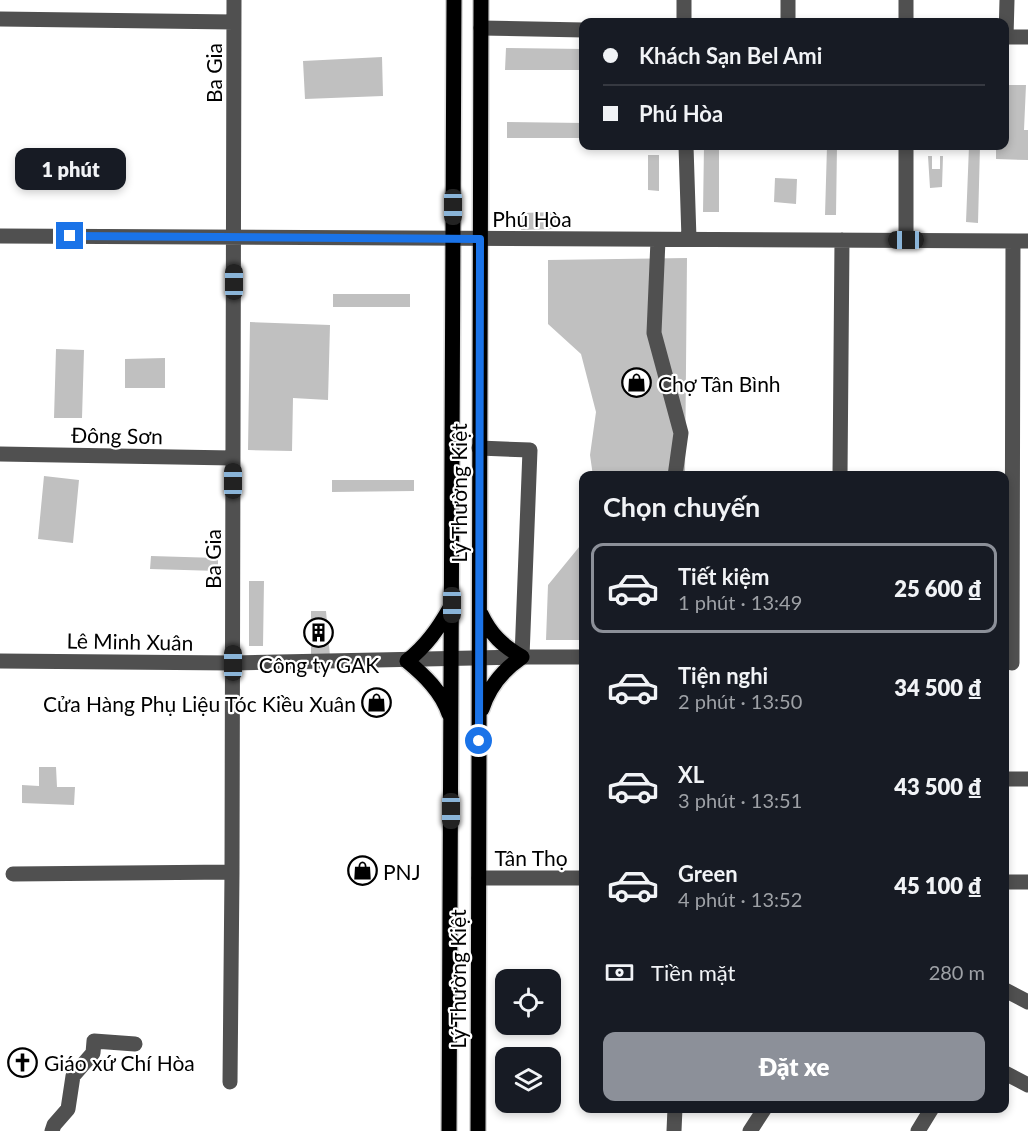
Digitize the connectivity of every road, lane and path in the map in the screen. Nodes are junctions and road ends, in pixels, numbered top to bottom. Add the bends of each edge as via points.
1 (234, 0) edge
2 (454, 0) edge
3 (481, 0) edge
4 (684, 0) edge
5 (789, 0) edge
6 (906, 0) edge
7 (1007, 0) edge
8 (684, 18) edge
9 (788, 18) edge
10 (906, 18) edge
11 (1007, 18) edge
12 (0, 19) edge
13 (234, 22) junction
14 (481, 28) junction
15 (579, 30) edge
16 (1009, 37) edge
17 (1028, 37) edge
18 (686, 150) edge
19 (906, 150) edge
20 (0, 236) edge
21 (234, 238) junction
22 (453, 239) junction
23 (480, 239) junction
24 (689, 239) junction
25 (658, 240) junction
26 (842, 240) junction
27 (906, 240) junction
28 (1021, 241) edge
29 (479, 448) junction
30 (0, 454) edge
31 (233, 458) junction
32 (676, 471) edge
33 (840, 471) edge
34 (452, 605) junction
35 (479, 609) junction
36 (1009, 631) edge
37 (522, 657) junction
38 (579, 657) edge
39 (480, 658) junction
40 (451, 659) junction
41 (0, 661) edge
42 (407, 661) junction
43 (233, 663) junction
44 (1009, 663) edge
45 (1028, 663) edge
46 (479, 718) junction
47 (451, 719) junction
48 (1009, 779) edge
49 (1028, 779) edge
50 (232, 872) junction
51 (13, 874) dead end
52 (479, 878) junction
53 (579, 878) edge
54 (1009, 882) edge
55 (1028, 882) edge
56 (1009, 992) edge
57 (1028, 1002) edge
58 (135, 1044) dead end
59 (1009, 1075) edge
60 (230, 1082) dead end
61 (1028, 1085) edge
62 (675, 1113) edge
63 (762, 1113) edge
64 (929, 1113) edge
65 (52, 1131) edge
66 (449, 1131) edge
67 (478, 1131) edge
68 (674, 1131) edge
69 (750, 1131) edge
70 (918, 1131) edge

1 - 13 street, Ba Gia
2 - 22 main road, Lý Thường Kiệt
3 - 14 main road, Lý Thường Kiệt
4 - 8 street
5 - 9 street
6 - 10 street
7 - 11 street
12 - 13 street
13 - 21 street, Ba Gia
14 - 15 street
14 - 23 main road, Lý Thường Kiệt
16 - 17 street
18 - 24 street
19 - 27 street
20 - 21 street, Phú Hòa
21 - 22 street, Phú Hòa
21 - 31 street, Ba Gia
22 - 23 street, Phú Hòa
22 - 34 main road, Lý Thường Kiệt
23 - 25 street, Phú Hòa
23 - 29 main road, Lý Thường Kiệt
24 - 25 street, Phú Hòa
24 - 26 street, Phú Hòa
25 - 32 street via 654,333 681,433
26 - 27 street, Phú Hòa
26 - 33 street
27 - 28 street, Phú Hòa
28 - 36 street
29 - 35 main road, Lý Thường Kiệt
29 - 37 street via 530,450
30 - 31 street, Đông Sơn
31 - 43 street, Ba Gia
34 - 40 main road, Lý Thường Kiệt
34 - 42 main road via 437,631
35 - 37 main road via 494,638
35 - 39 main road, Lý Thường Kiệt
37 - 38 street, Lê Minh Xuân
37 - 39 street, Lê Minh Xuân
37 - 46 main road via 507,667 486,696
39 - 40 street, Lê Minh Xuân
39 - 46 main road, Lý Thường Kiệt
40 - 42 street, Lê Minh Xuân
40 - 47 main road, Lý Thường Kiệt
41 - 43 street, Lê Minh Xuân
42 - 43 street, Lê Minh Xuân
42 - 47 main road via 445,702
43 - 50 street, Ba Gia
44 - 45 street
46 - 52 main road, Lý Thường Kiệt
47 - 66 main road, Lý Thường Kiệt
48 - 49 street
50 - 51 street
50 - 60 street, Ba Gia
52 - 53 street, Tân Thọ
52 - 67 main road, Lý Thường Kiệt
54 - 55 street
56 - 57 street
58 - 65 street via 94,1041 93,1053 73,1076 68,1109
59 - 61 street
62 - 68 street
63 - 69 street
64 - 70 street

